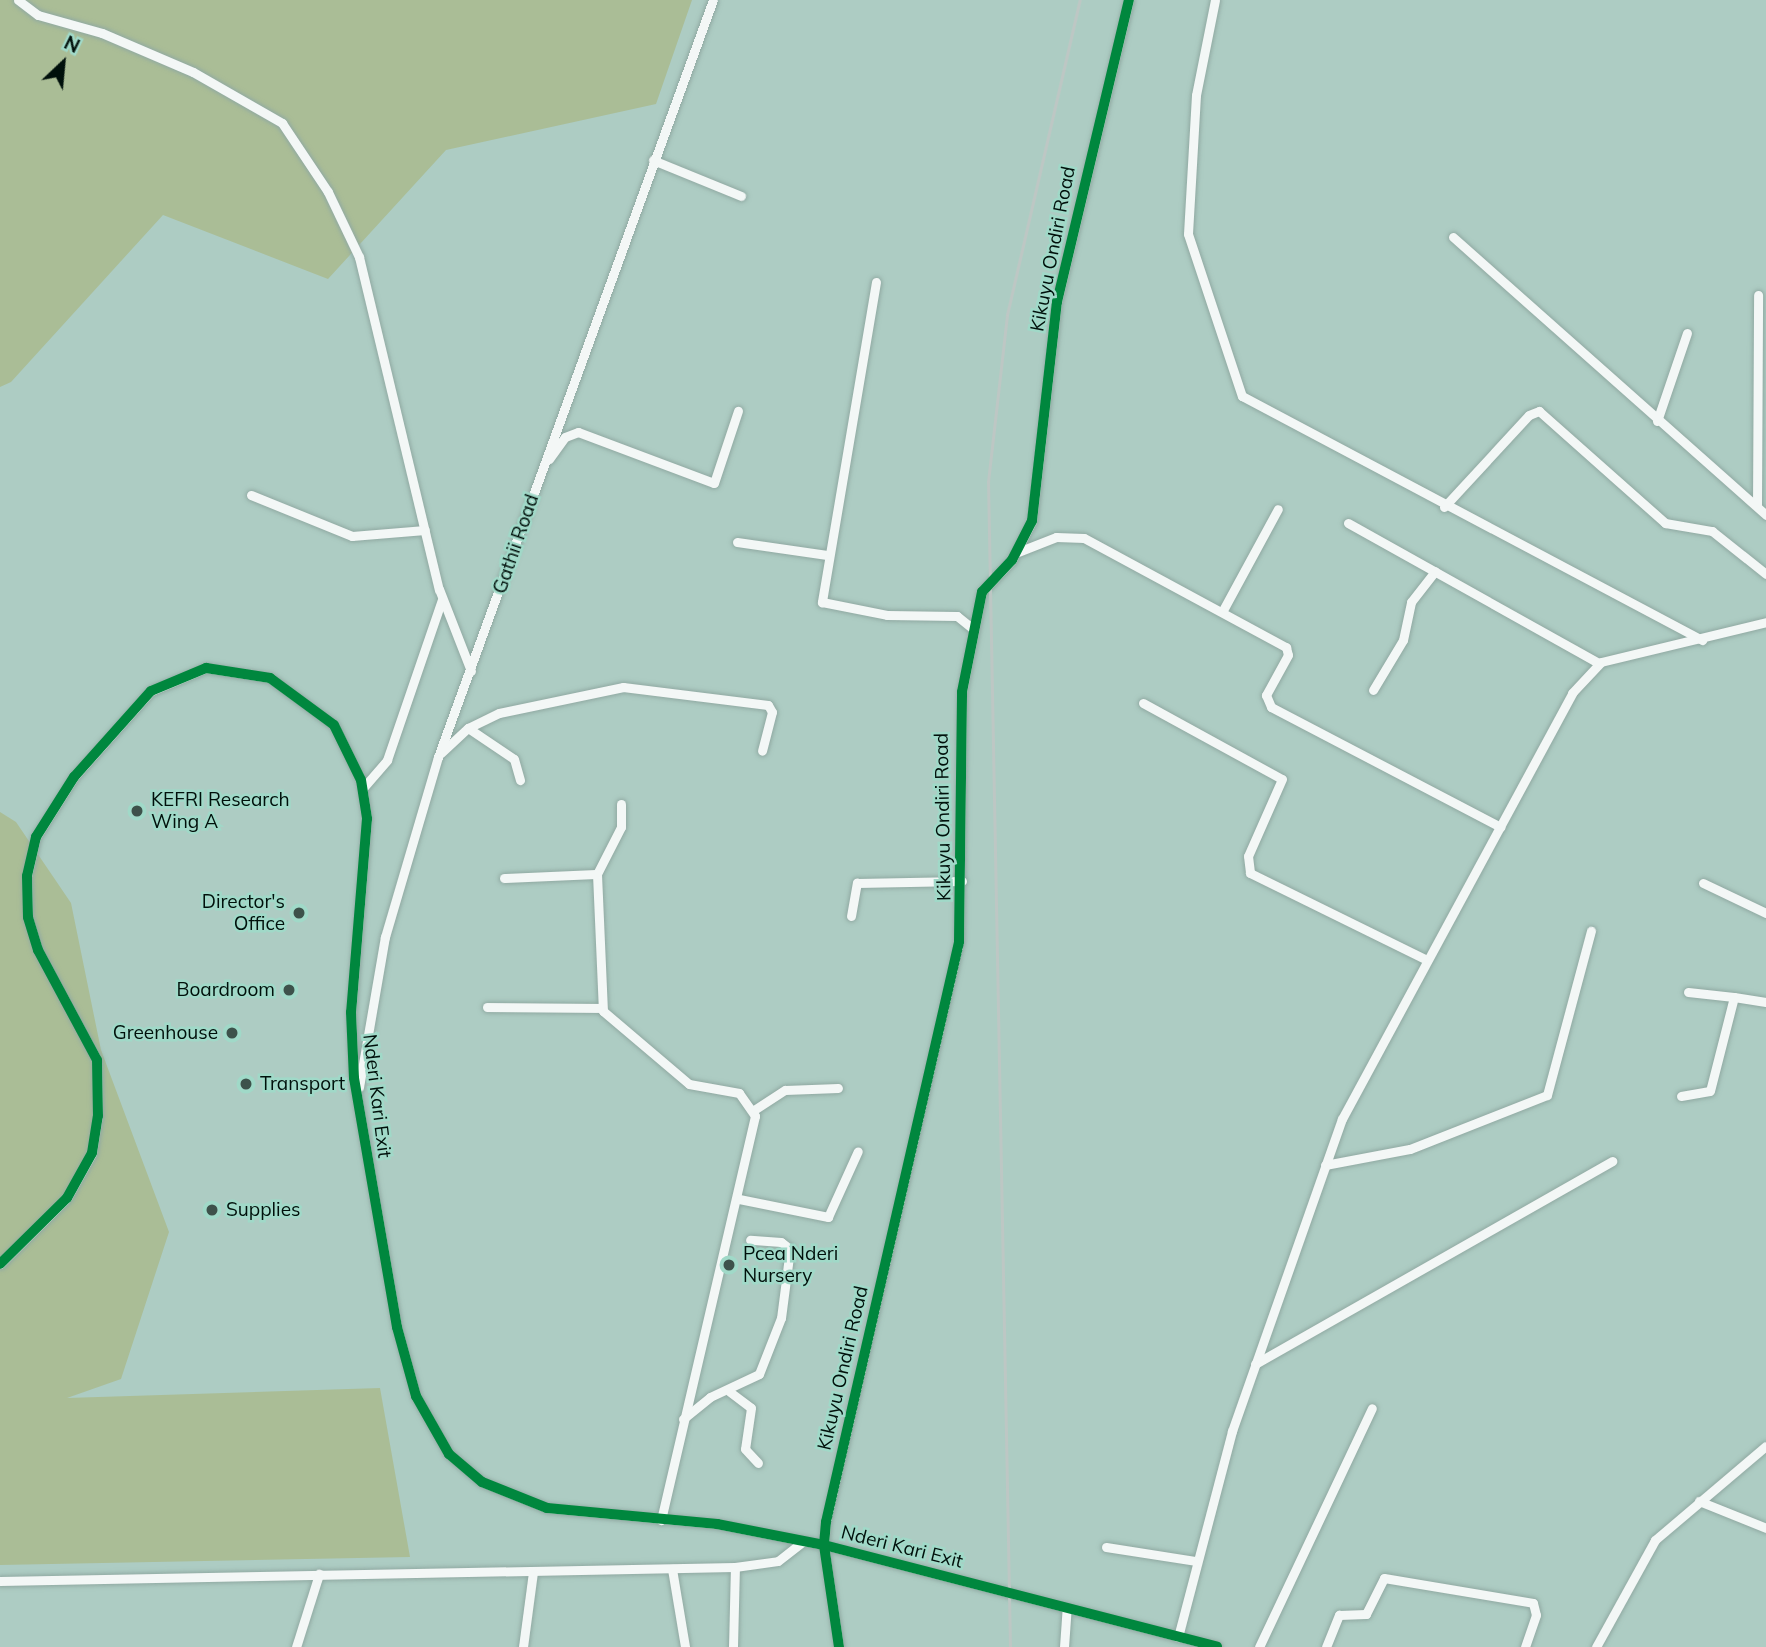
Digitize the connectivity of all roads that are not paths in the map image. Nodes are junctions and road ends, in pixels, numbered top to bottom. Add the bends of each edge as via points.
1 (18, 0) edge
2 (713, 0) edge
3 (1129, 0) edge
4 (1215, 0) edge
5 (653, 160) junction
6 (741, 196) dead end
7 (1453, 237) dead end
8 (876, 282) dead end
9 (1758, 295) dead end
10 (1687, 333) dead end
11 (738, 411) dead end
12 (1657, 421) junction
13 (544, 465) junction
14 (251, 495) dead end
15 (1757, 506) junction
16 (1444, 508) junction
17 (1279, 509) dead end
18 (1766, 515) edge
19 (1348, 523) dead end
20 (425, 530) junction
21 (737, 542) dead end
22 (1018, 552) junction
23 (827, 555) junction
24 (1434, 571) junction
25 (1766, 574) edge
26 (442, 599) junction
27 (1222, 612) junction
28 (1766, 622) edge
29 (974, 630) junction
30 (1702, 640) junction
31 (1599, 663) junction
32 (471, 671) junction
33 (1373, 690) dead end
34 (1143, 703) dead end
35 (468, 728) junction
36 (762, 751) dead end
37 (438, 757) junction
38 (520, 780) dead end
39 (363, 788) junction
40 (621, 804) dead end
41 (1501, 827) junction
42 (597, 874) junction
43 (504, 878) dead end
44 (962, 881) junction
45 (1703, 883) dead end
46 (1766, 913) edge
47 (850, 916) dead end
48 (1591, 931) dead end
49 (1425, 959) junction
50 (1688, 992) dead end
51 (1734, 997) junction
52 (1766, 1002) edge
53 (486, 1007) dead end
54 (601, 1008) junction
55 (838, 1088) dead end
56 (1681, 1096) dead end
57 (357, 1098) junction
58 (754, 1110) junction
59 (858, 1151) dead end
60 (1612, 1161) dead end
61 (1325, 1165) junction
62 (739, 1199) junction
63 (750, 1240) dead end
64 (0, 1264) edge
65 (1255, 1364) junction
66 (730, 1392) junction
67 (1372, 1408) dead end
68 (683, 1419) junction
69 (1766, 1446) edge
70 (758, 1463) dead end
71 (1699, 1501) junction
72 (662, 1520) junction
73 (1766, 1528) edge
74 (802, 1542) junction
75 (824, 1545) junction
76 (1106, 1547) dead end
77 (1195, 1560) junction
78 (735, 1567) junction
79 (672, 1569) junction
80 (533, 1572) junction
81 (319, 1574) junction
82 (0, 1581) edge
83 (1067, 1608) junction
84 (1178, 1637) junction
85 (296, 1647) edge
86 (523, 1647) edge
87 (685, 1647) edge
88 (733, 1647) edge
89 (839, 1647) edge
90 (1064, 1647) edge
91 (1217, 1647) edge
92 (1259, 1647) edge
93 (1326, 1647) edge
94 (1525, 1647) edge
95 (1596, 1647) edge

1 - 20 street via 38,15 102,33 193,72 282,122 328,192 359,257
2 - 5 street, Gathii Road
3 - 22 street, Kikuyu Ondiri Road via 1062,273 1032,521
4 - 16 street via 1196,95 1188,234 1237,383 1249,404
5 - 6 street
5 - 13 street, Gathii Road
7 - 12 street
8 - 23 street
9 - 15 street
10 - 12 street
11 - 13 street via 714,482 578,432 565,437
12 - 15 street
13 - 32 street, Gathii Road
14 - 20 street via 352,536
15 - 18 street
16 - 25 street via 1529,415 1539,411 1665,523 1712,531
16 - 30 street
17 - 27 street
19 - 24 street
20 - 26 street
21 - 23 street
22 - 27 street via 1056,537 1084,538
22 - 29 street, Kikuyu Ondiri Road via 982,592
23 - 29 street via 825,605 957,616
24 - 31 street
24 - 33 street via 1412,602 1403,640
26 - 32 street
26 - 39 street via 387,760
27 - 41 street via 1289,649 1266,695 1270,707
28 - 30 street
29 - 44 street, Kikuyu Ondiri Road via 957,757
30 - 31 street
31 - 41 street via 1572,693
32 - 37 street, Gathii Road
34 - 49 street via 1282,779 1248,856 1250,873
35 - 36 street via 537,703 606,688 645,689 768,705 772,712
35 - 37 street
35 - 38 street via 514,759
37 - 57 street, Gathii Road via 385,937
39 - 57 street, Nderi Kari Exit via 366,837 351,1035
39 - 64 street, Nderi Kari Exit via 342,736 304,699 270,678 206,668 141,700 58,798 31,853 28,917 38,950 97,1060 97,1133 67,1198
40 - 42 street via 621,827
41 - 49 street
42 - 43 street
42 - 54 street
44 - 47 street via 857,883
44 - 75 street, Kikuyu Ondiri Road via 955,967
45 - 46 street
48 - 61 street via 1547,1095 1410,1149
49 - 61 street via 1362,1074
50 - 51 street
51 - 52 street
51 - 56 street via 1710,1091
53 - 54 street
54 - 58 street via 630,1039 689,1084 739,1093
55 - 58 street via 785,1090
57 - 72 street, Nderi Kari Exit via 397,1327 416,1396 441,1444 471,1475 532,1503
58 - 62 street
59 - 62 street via 828,1217
60 - 65 street
61 - 65 street
62 - 68 street
63 - 66 street via 781,1242 790,1249 792,1267 762,1368
65 - 77 street
66 - 68 street via 710,1397
66 - 70 street via 751,1408 745,1449
67 - 92 street
68 - 72 street
69 - 71 street
71 - 73 street
71 - 95 street via 1644,1552
72 - 74 street, Nderi Kari Exit
74 - 75 street, Nderi Kari Exit
74 - 78 street via 778,1561
75 - 83 street, Nderi Kari Exit
75 - 89 street, Kikuyu Ondiri Road
76 - 77 street
77 - 84 street
78 - 79 street
78 - 88 street
79 - 80 street
79 - 87 street
80 - 81 street
80 - 86 street
81 - 82 street
81 - 85 street
83 - 84 street, Nderi Kari Exit
83 - 90 street
84 - 91 street, Nderi Kari Exit
93 - 94 street via 1339,1615 1366,1614 1384,1578 1534,1603 1536,1615

